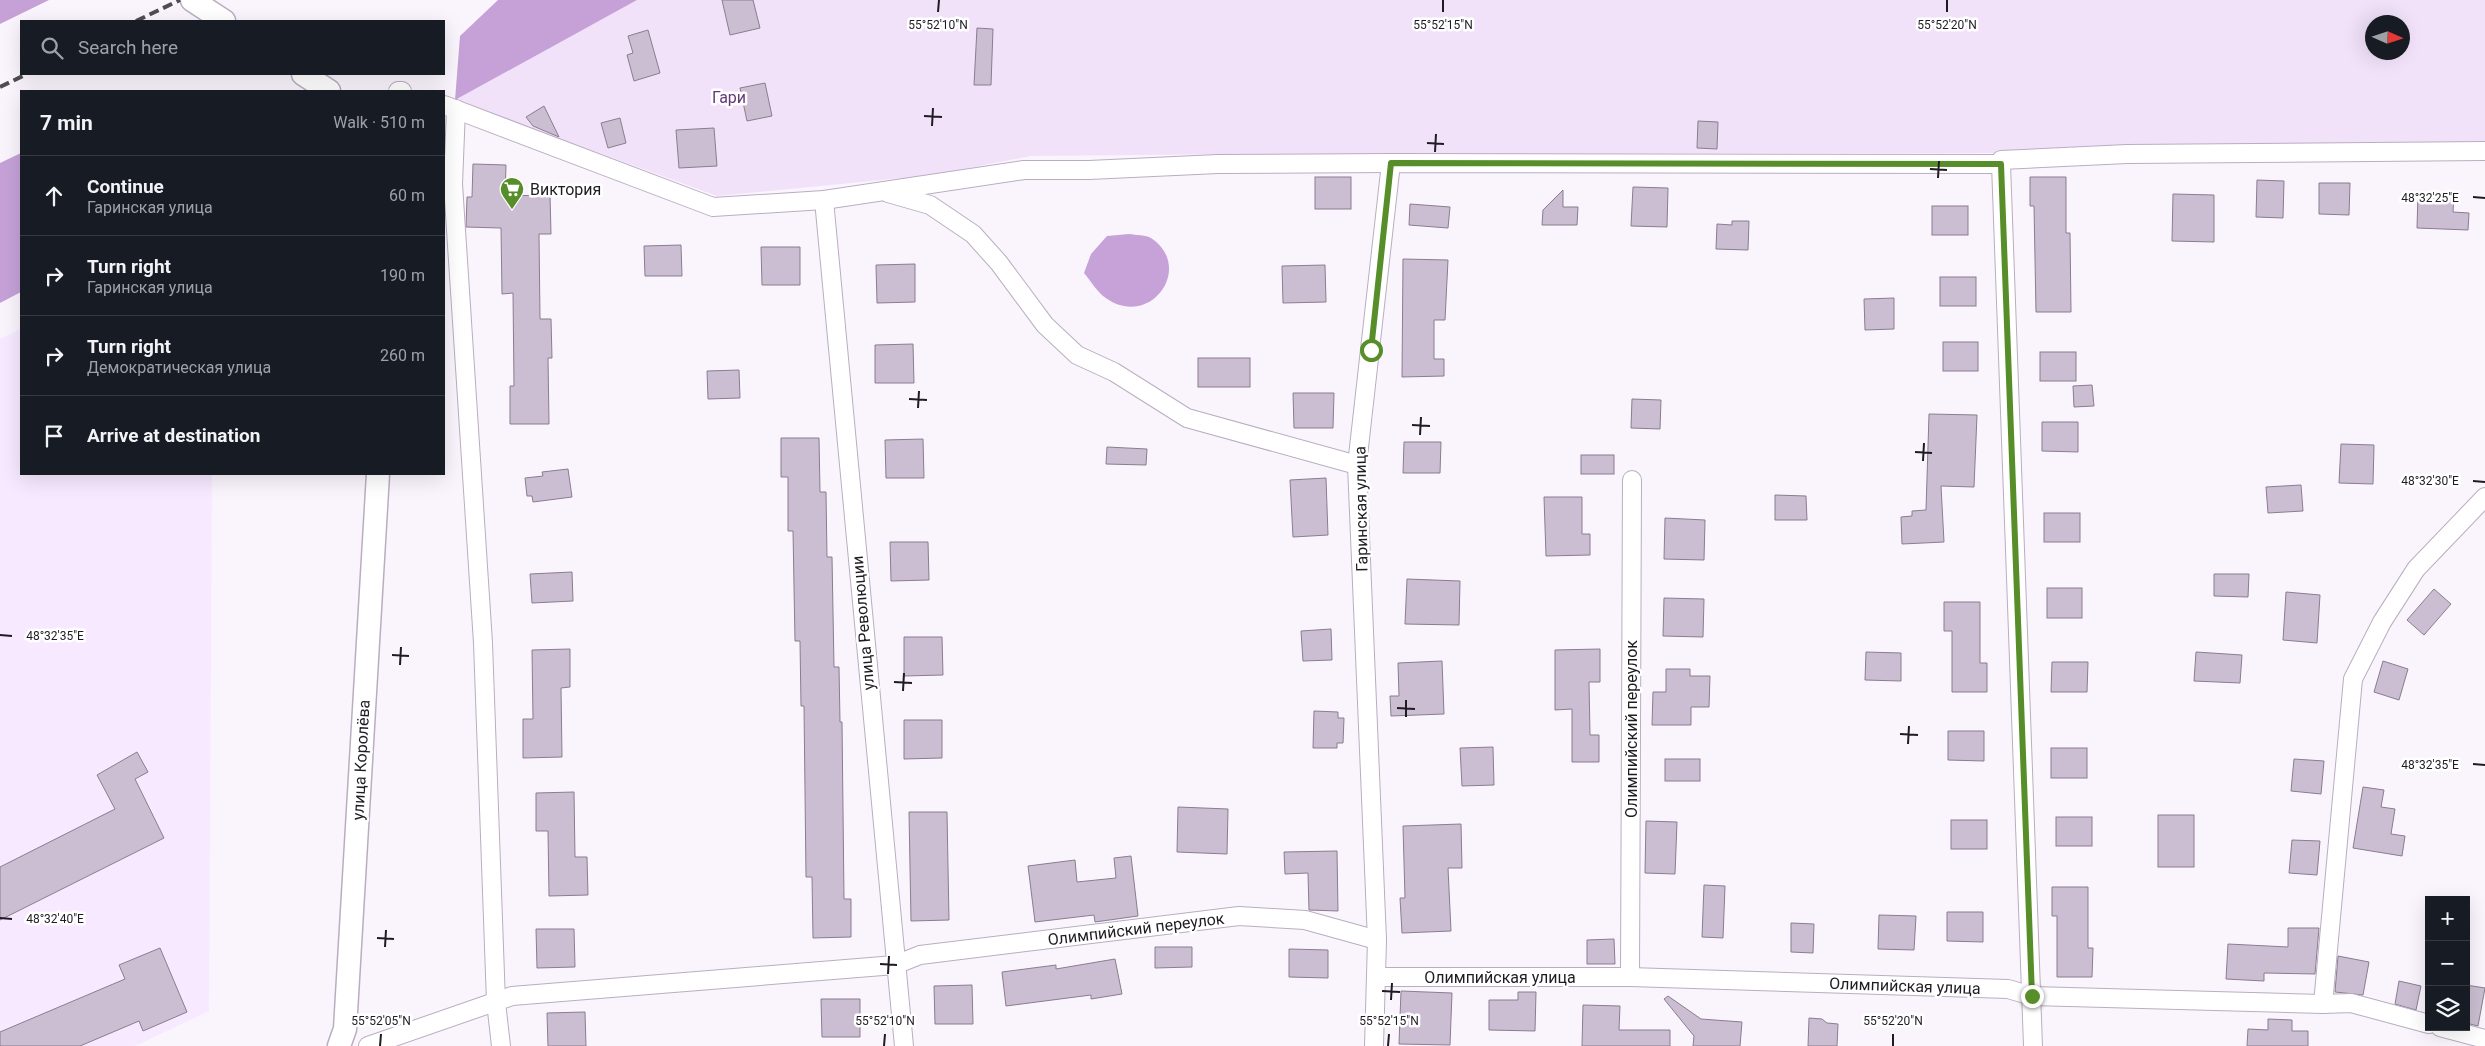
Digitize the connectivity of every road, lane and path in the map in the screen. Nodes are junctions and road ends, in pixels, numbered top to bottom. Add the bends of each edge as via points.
1 (192, 0) edge
2 (222, 20) edge
3 (305, 75) edge
4 (327, 90) edge
5 (450, 107) edge
6 (2485, 150) edge
7 (2001, 162) junction
8 (1391, 163) junction
9 (448, 184) edge
10 (883, 191) junction
11 (824, 200) junction
12 (1357, 465) junction
13 (378, 475) edge
14 (1632, 480) dead end
15 (2485, 497) edge
16 (1378, 940) junction
17 (895, 965) junction
18 (1377, 976) junction
19 (1630, 977) junction
20 (2032, 996) junction
21 (496, 1002) junction
22 (2323, 1004) junction
23 (2425, 1023) edge
24 (2455, 1031) edge
25 (2485, 1039) edge
26 (339, 1046) edge
27 (368, 1046) edge
28 (502, 1046) edge
29 (904, 1046) edge
30 (1374, 1046) edge
31 (2033, 1046) edge

1 - 2 street
3 - 4 street
5 - 9 street
5 - 11 street via 713,207
6 - 7 street via 2126,154
7 - 8 street
7 - 20 street
8 - 10 street via 1024,170
8 - 12 street, Гаринская улица
9 - 21 street via 483,643
10 - 11 street
10 - 12 street via 930,205 973,234 1044,324 1077,355 1114,372 1187,418
11 - 17 street, улица Революции
12 - 16 street, Гаринская улица
13 - 26 street, улица Королёва via 345,1029
14 - 19 street, Олимпийский переулок
15 - 22 street via 2416,569 2382,622 2353,679
16 - 17 street, Олимпийский переулок via 1305,920 1239,916 920,955
16 - 18 street, Гаринская улица
17 - 21 street, Олимпийский переулок via 512,996
17 - 29 street, улица Революции
18 - 19 street, Олимпийская улица
18 - 30 street, Гаринская улица
19 - 20 street, Олимпийская улица via 2008,989
20 - 22 street, Олимпийская улица
20 - 31 street
21 - 27 street, Олимпийский переулок
21 - 28 street
22 - 23 street, Олимпийская улица via 2351,1003
24 - 25 street

